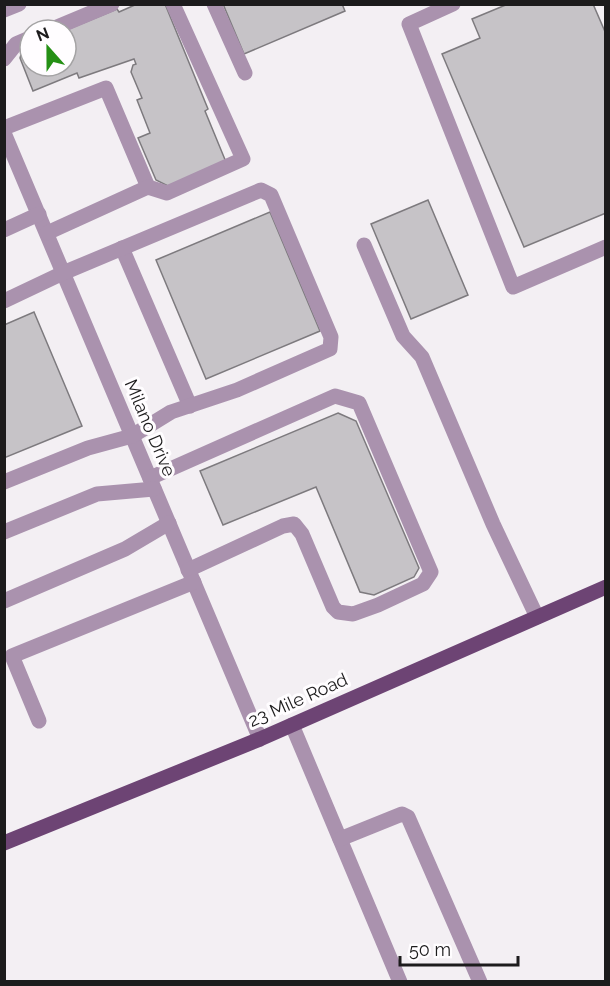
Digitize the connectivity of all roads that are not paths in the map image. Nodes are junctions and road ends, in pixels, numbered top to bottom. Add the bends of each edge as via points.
1 (19, 4) edge
2 (112, 4) edge
3 (172, 4) edge
4 (214, 4) edge
5 (453, 4) edge
6 (4, 10) edge
7 (78, 18) edge
8 (18, 43) edge
9 (4, 59) edge
10 (245, 73) dead end
11 (4, 128) edge
12 (4, 133) edge
13 (148, 187) junction
14 (39, 214) junction
15 (4, 230) edge
16 (47, 233) junction
17 (364, 245) dead end
18 (606, 247) edge
19 (122, 248) junction
20 (63, 273) junction
21 (4, 301) edge
22 (190, 406) junction
23 (132, 436) junction
24 (4, 483) edge
25 (152, 484) junction
26 (169, 523) junction
27 (4, 531) edge
28 (191, 576) junction
29 (606, 587) edge
30 (4, 601) edge
31 (537, 617) junction
32 (39, 721) dead end
33 (292, 725) junction
34 (260, 739) junction
35 (340, 839) junction
36 (4, 843) edge
37 (400, 981) edge
38 (480, 981) edge

1 - 6 street
2 - 7 street
3 - 13 street via 243,159 167,193
4 - 10 street
5 - 18 street via 409,24 513,286
8 - 9 street
11 - 13 street via 106,88
12 - 14 street, Milano Drive
13 - 16 street
14 - 15 street
14 - 16 street, Milano Drive
16 - 20 street, Milano Drive
17 - 31 street via 403,336 422,357
19 - 20 street
19 - 22 street
19 - 22 street via 261,190 271,195 331,337 330,349
20 - 21 street
20 - 23 street, Milano Drive
22 - 23 street via 171,412
23 - 24 street via 88,448
23 - 25 street, Milano Drive
25 - 26 street, Milano Drive
25 - 27 street via 96,494
25 - 28 street via 335,396 359,403 431,572 423,584 378,605 353,614 338,612 294,524
26 - 28 street, Milano Drive
26 - 30 street via 125,549
28 - 32 street via 12,656
28 - 34 street, Milano Drive
29 - 31 main road, 23 Mile Road
31 - 33 main road, 23 Mile Road
33 - 34 main road, 23 Mile Road
33 - 35 street
34 - 36 main road, 23 Mile Road
35 - 37 street
35 - 38 street via 402,814 408,817

